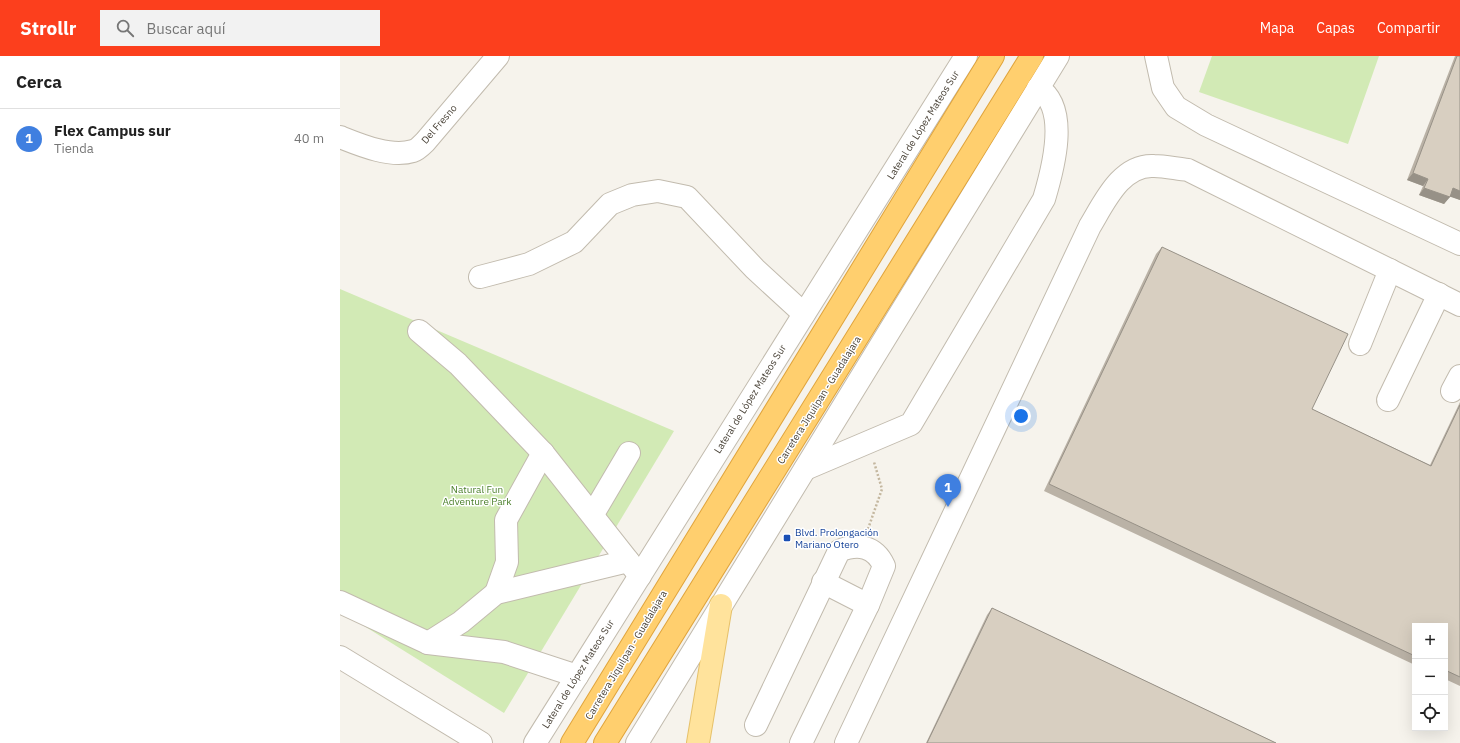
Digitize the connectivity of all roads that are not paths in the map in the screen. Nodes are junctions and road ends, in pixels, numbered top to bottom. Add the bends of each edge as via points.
1 (498, 56) edge
2 (954, 56) edge
3 (966, 56) edge
4 (993, 56) edge
5 (1032, 56) edge
6 (1058, 56) edge
7 (1156, 56) edge
8 (949, 82) junction
9 (1038, 88) junction
10 (340, 137) edge
11 (1460, 244) edge
12 (1390, 270) junction
13 (480, 277) dead end
14 (1439, 294) junction
15 (1460, 305) edge
16 (804, 314) junction
17 (419, 331) dead end
18 (1360, 344) dead end
19 (1388, 400) dead end
20 (544, 452) junction
21 (629, 452) dead end
22 (805, 469) junction
23 (593, 514) junction
24 (634, 568) junction
25 (823, 582) junction
26 (496, 593) junction
27 (340, 602) edge
28 (722, 604) junction
29 (868, 604) junction
30 (428, 643) junction
31 (340, 657) edge
32 (577, 676) junction
33 (552, 716) junction
34 (756, 725) dead end
35 (481, 743) edge
36 (534, 743) edge
37 (546, 743) edge
38 (572, 743) edge
39 (605, 743) edge
40 (637, 743) edge
41 (698, 743) edge
42 (802, 743) edge
43 (846, 743) edge

1 - 10 street, Del Fresno via 425,142 414,151 400,153 379,150
2 - 8 street
3 - 8 street, Lateral de López Mateos Sur
4 - 38 highway, Carretera Jiquilpan - Guadalajara
5 - 39 highway, Carretera Jiquilpan - Guadalajara
6 - 9 street
7 - 11 street via 1163,88 1176,107 1206,125
8 - 16 street, Lateral de López Mateos Sur
9 - 22 street
9 - 22 street via 1051,100 1056,128 1055,156 1044,199 911,424
12 - 14 street
12 - 18 street
12 - 43 street via 1188,170 1153,165 1134,170 1114,186 1090,226
13 - 16 street via 542,258 574,242 610,204 632,195 658,191 687,196 755,269
14 - 15 street
14 - 19 street
16 - 24 street, Lateral de López Mateos Sur
17 - 20 street via 458,364
20 - 23 street
20 - 26 street via 506,520 507,562
21 - 23 street
22 - 28 street
23 - 24 street
24 - 26 street
24 - 32 street, Lateral de López Mateos Sur
25 - 29 street
25 - 29 street via 839,551 850,547 862,547 879,555 884,566
25 - 34 street
26 - 30 street via 461,622
27 - 30 street
28 - 40 street
28 - 41 main road
29 - 42 street
30 - 32 street via 504,652
31 - 35 street
32 - 33 street, Lateral de López Mateos Sur
33 - 36 street, Lateral de López Mateos Sur
33 - 37 street via 546,729

